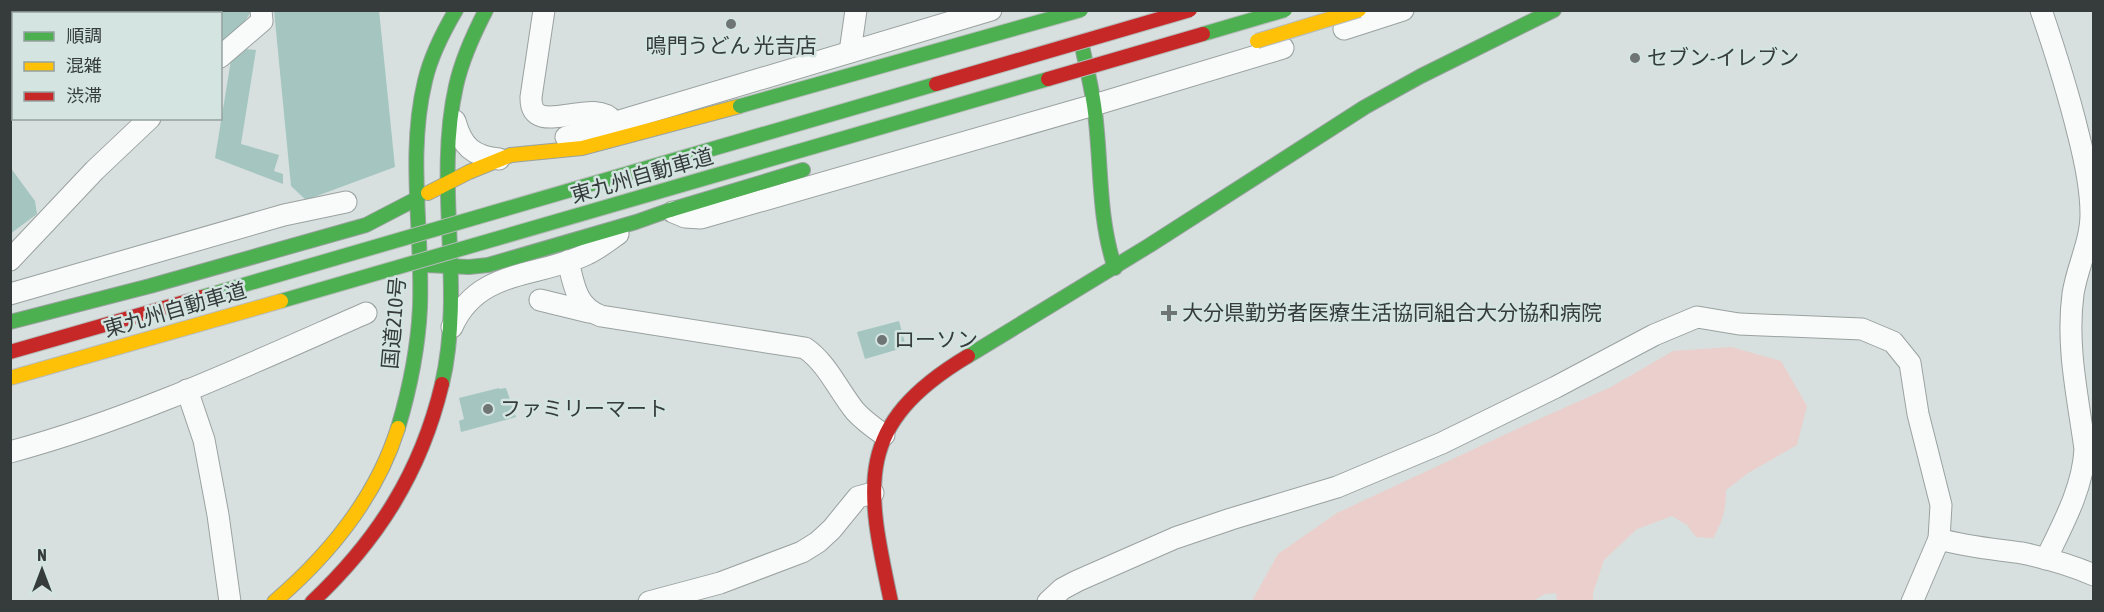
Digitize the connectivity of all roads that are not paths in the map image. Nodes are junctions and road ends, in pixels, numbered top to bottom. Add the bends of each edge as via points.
1 (261, 10) edge
2 (456, 10) edge
3 (486, 10) edge
4 (544, 10) edge
5 (856, 10) edge
6 (991, 10) edge
7 (1190, 10) edge
8 (1285, 10) edge
9 (1359, 10) edge
10 (1403, 10) edge
11 (1554, 10) edge
12 (2041, 10) edge
13 (1078, 18) edge
14 (1239, 46) dead end
15 (850, 52) junction
16 (222, 55) edge
17 (1106, 85) dead end
18 (1072, 94) dead end
19 (451, 99) junction
20 (1094, 105) junction
21 (148, 120) edge
22 (613, 121) junction
23 (505, 157) junction
24 (809, 168) dead end
25 (448, 182) junction
26 (418, 198) junction
27 (346, 202) dead end
28 (670, 210) junction
29 (418, 218) junction
30 (636, 222) junction
31 (366, 225) junction
32 (450, 246) junction
33 (10, 260) edge
34 (568, 261) junction
35 (341, 263) junction
36 (420, 264) junction
37 (450, 267) junction
38 (1115, 268) junction
39 (10, 294) edge
40 (540, 300) dead end
41 (589, 312) junction
42 (366, 313) dead end
43 (10, 322) edge
44 (418, 335) junction
45 (448, 336) junction
46 (10, 352) edge
47 (10, 369) edge
48 (10, 378) edge
49 (187, 390) junction
50 (885, 435) junction
51 (10, 452) edge
52 (873, 493) junction
53 (1939, 539) junction
54 (2046, 559) junction
55 (2094, 575) edge
56 (230, 602) edge
57 (274, 602) edge
58 (312, 602) edge
59 (649, 602) edge
60 (891, 602) edge
61 (1048, 602) edge
62 (1912, 602) edge

1 - 16 street via 262,21
2 - 26 main road, 国道210号 via 437,46 425,82
3 - 19 main road via 466,50
4 - 22 street via 531,98 534,112 545,118 600,113
5 - 15 street
6 - 15 street
7 - 46 main road, 東九州自動車道, bridge
8 - 48 main road, 東九州自動車道, bridge
9 - 14 main road, bridge
10 - 20 street
11 - 38 main road via 1351,116
12 - 54 street via 2065,81 2087,168 2091,213 2071,311 2084,462 2073,499
13 - 20 main road
13 - 23 main road, bridge via 582,148
15 - 22 street
17 - 18 main road
19 - 23 street via 464,144 486,158
19 - 25 main road
20 - 28 street via 701,218 685,217
20 - 38 main road via 1104,224
21 - 33 street
22 - 23 street
23 - 25 main road
24 - 28 main road
25 - 26 main road
25 - 32 main road
26 - 29 main road, 国道210号
26 - 31 main road
27 - 39 street via 284,215
28 - 30 main road
29 - 31 main road
29 - 32 main road via 434,223
29 - 36 main road, 国道210号
30 - 34 street via 587,254
30 - 37 main road via 488,265
31 - 43 main road
32 - 37 main road
34 - 41 street via 579,300
34 - 45 street via 480,290 463,307
35 - 36 main road via 379,259
35 - 44 main road via 377,267 404,284 414,304
35 - 47 main road
36 - 37 main road
36 - 44 main road, 国道210号
37 - 45 main road
38 - 50 main road via 940,374 901,408
40 - 41 street
41 - 50 street via 805,348 819,359 855,410
42 - 49 street
44 - 57 main road, 国道210号 via 404,409 367,494 317,564
45 - 58 main road via 439,395 410,475 360,551
49 - 51 street via 71,434
49 - 56 street via 204,441
50 - 52 main road via 877,455
52 - 59 street via 858,497 819,542 802,552 720,583
52 - 60 main road
53 - 54 street
53 - 61 street via 1941,505 1918,414 1910,363 1893,342 1862,329 1739,324 1697,316 1442,443 1337,487 1174,538 1077,581
53 - 62 street
54 - 55 street

